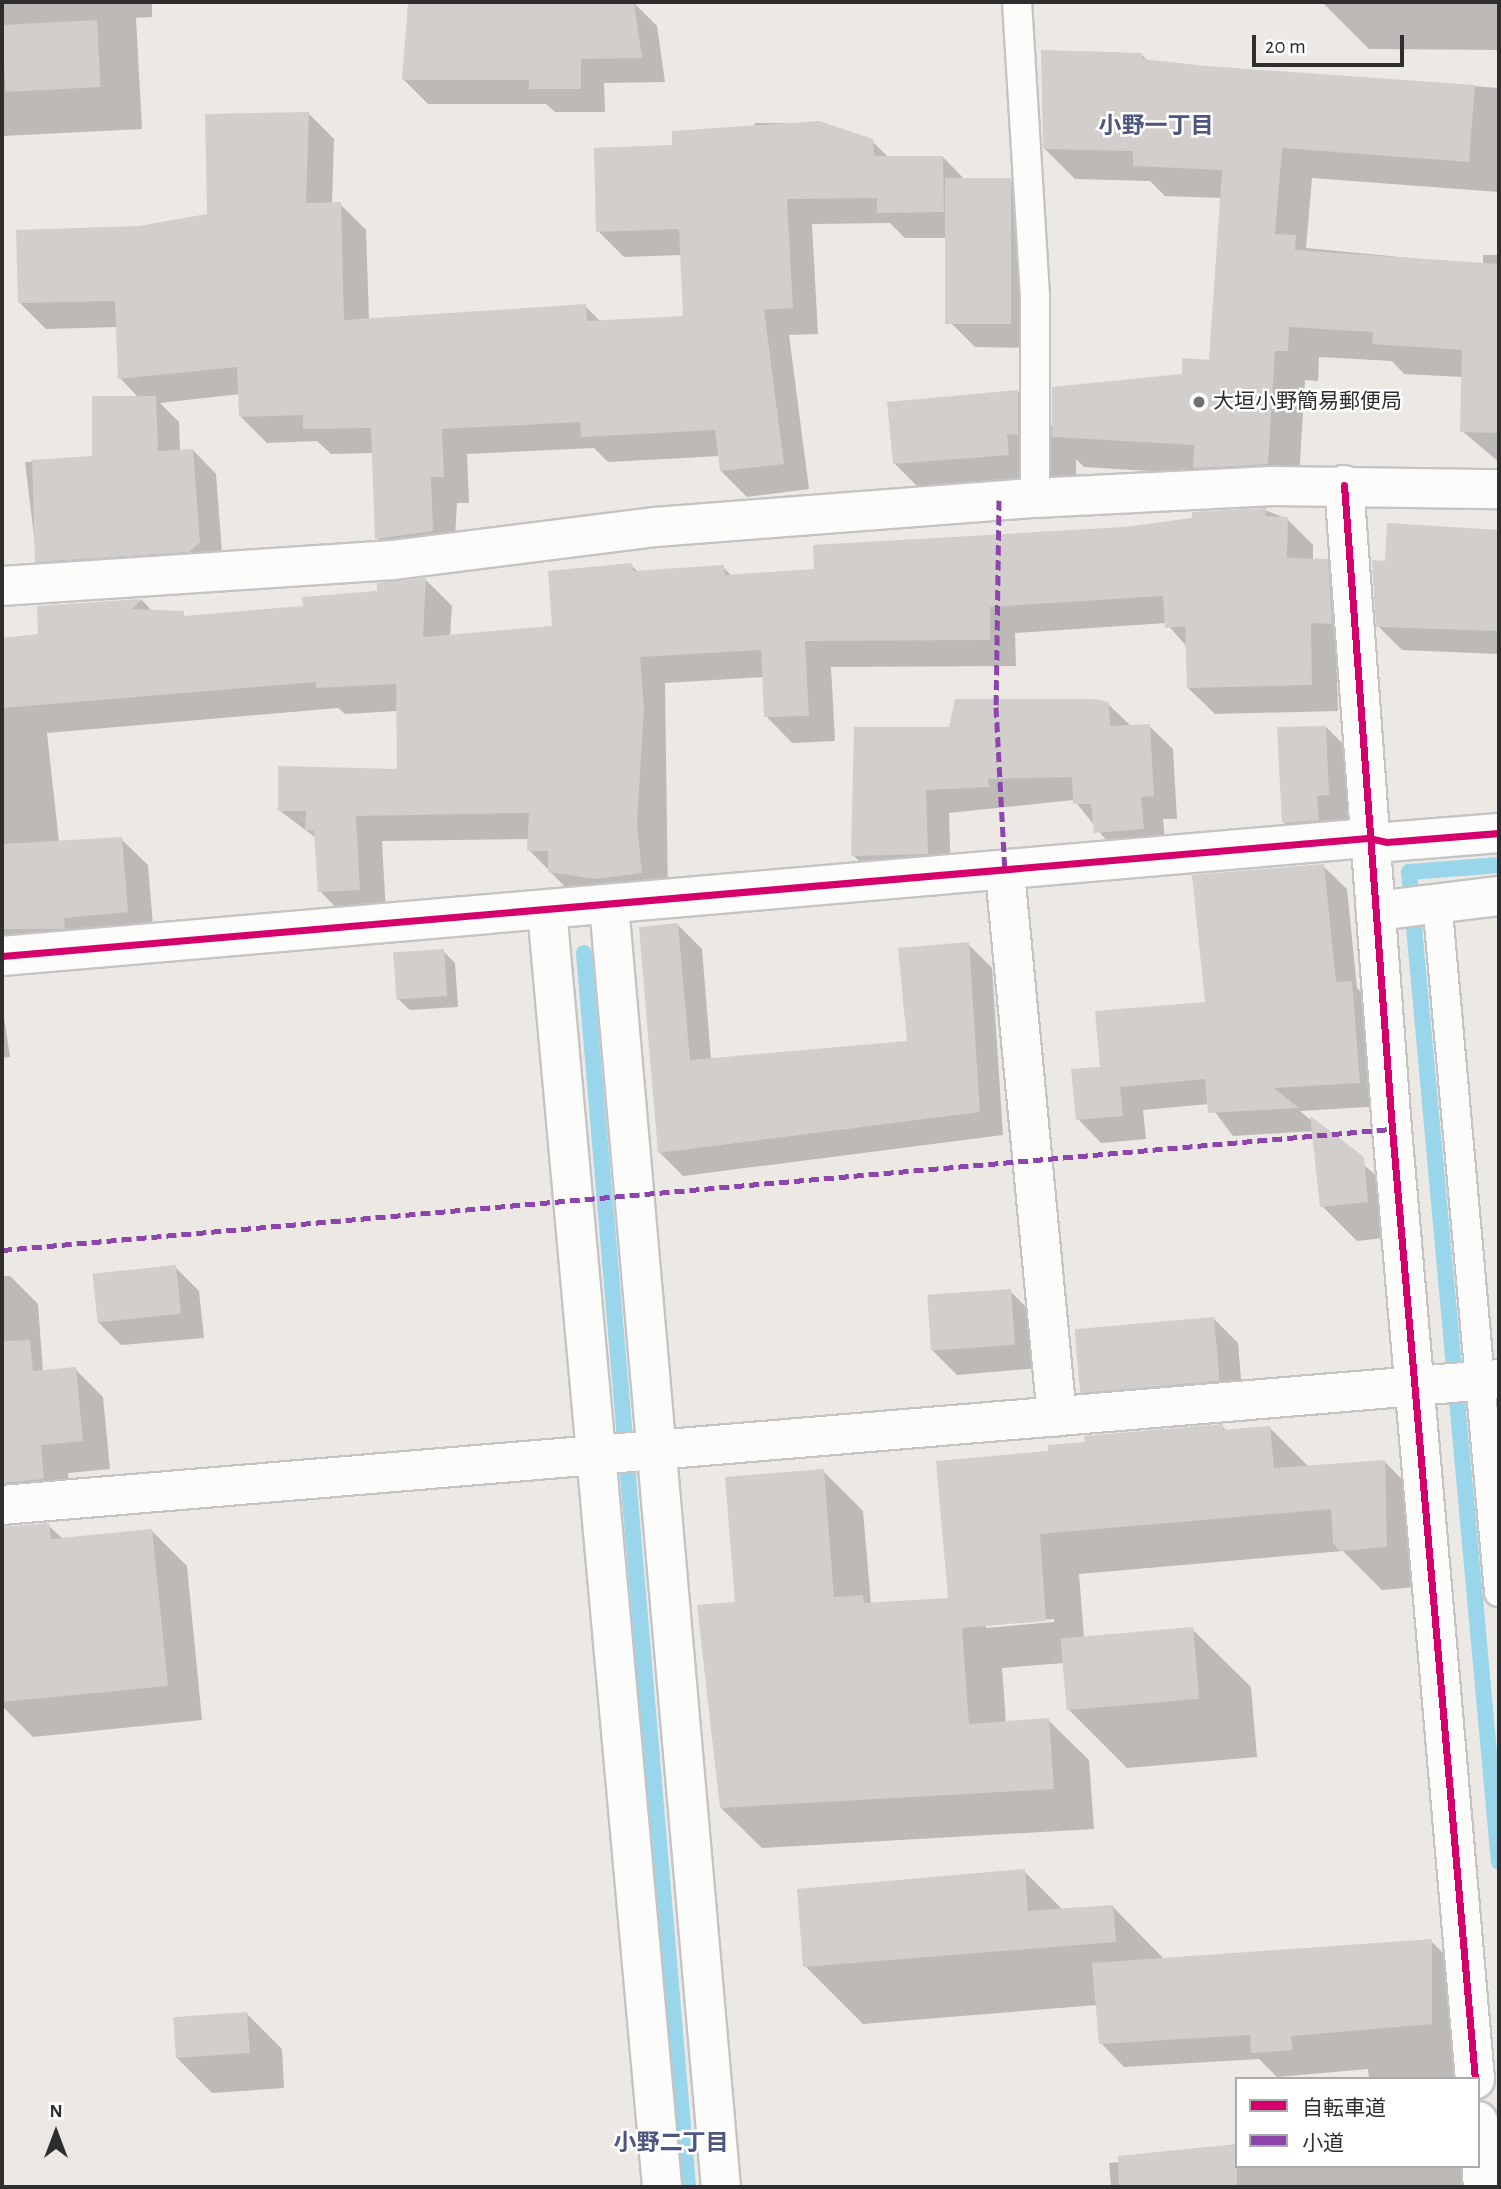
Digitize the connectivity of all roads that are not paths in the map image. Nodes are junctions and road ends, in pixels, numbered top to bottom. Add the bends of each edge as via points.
1 (1017, 2) edge
2 (1345, 485) junction
3 (1499, 489) edge
4 (1035, 498) junction
5 (2, 586) edge
6 (1499, 833) edge
7 (1368, 838) junction
8 (1006, 873) junction
9 (1499, 896) edge
10 (1437, 901) junction
11 (609, 905) junction
12 (547, 910) junction
13 (1376, 911) junction
14 (2, 956) edge
15 (1490, 1380) edge
16 (1413, 1385) junction
17 (1057, 1417) junction
18 (656, 1452) junction
19 (599, 1456) junction
20 (2, 1505) edge
21 (1499, 1592) edge
22 (1482, 2059) edge
23 (1499, 2106) edge
24 (1480, 2108) edge
25 (1480, 2147) edge
26 (662, 2187) edge
27 (721, 2187) edge
28 (1483, 2187) edge

1 - 4 lane via 1035,297
2 - 3 street
2 - 4 street
2 - 7 street
4 - 5 street via 655,527 393,560
6 - 7 street via 1387,842
7 - 8 street
7 - 13 street
8 - 11 street
8 - 17 street
9 - 10 street
10 - 13 street
10 - 15 lane
11 - 12 street
11 - 18 street
12 - 14 street
12 - 19 street
13 - 16 street
15 - 16 street
15 - 21 lane
16 - 17 street
16 - 22 street
17 - 18 street
18 - 19 street
18 - 27 street
19 - 20 street
19 - 26 street
23 - 24 street
25 - 28 street

